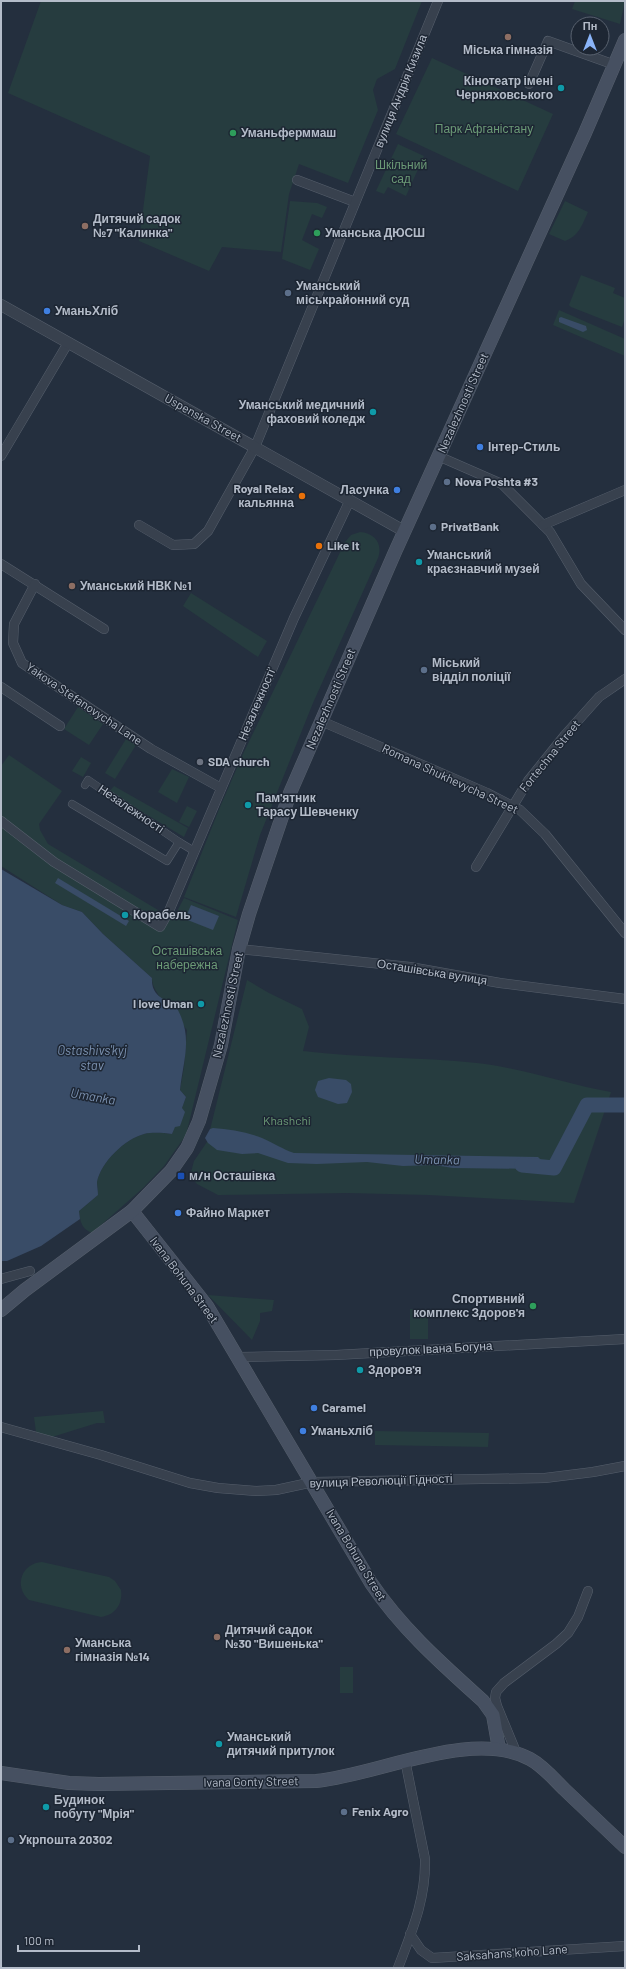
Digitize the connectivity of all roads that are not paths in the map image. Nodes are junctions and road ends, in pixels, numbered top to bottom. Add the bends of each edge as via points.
1 (438, 1) edge
2 (625, 40) edge
3 (615, 65) junction
4 (529, 84) dead end
5 (297, 180) dead end
6 (355, 202) junction
7 (1, 305) edge
8 (68, 343) junction
9 (255, 447) junction
10 (1, 456) edge
11 (438, 456) junction
12 (625, 490) edge
13 (350, 500) junction
14 (139, 525) dead end
15 (543, 525) junction
16 (404, 531) junction
17 (1, 564) edge
18 (35, 584) junction
19 (104, 630) dead end
20 (625, 630) edge
21 (625, 679) edge
22 (1, 687) edge
23 (321, 721) junction
24 (60, 726) dead end
25 (85, 785) dead end
26 (221, 788) junction
27 (72, 804) dead end
28 (512, 805) junction
29 (1, 821) edge
30 (179, 842) junction
31 (194, 851) junction
32 (476, 867) dead end
33 (625, 933) edge
34 (239, 949) junction
35 (625, 999) edge
36 (132, 1211) junction
37 (30, 1271) dead end
38 (1, 1279) edge
39 (1, 1310) edge
40 (625, 1339) edge
41 (238, 1357) junction
42 (1, 1427) edge
43 (625, 1466) edge
44 (313, 1482) junction
45 (588, 1591) dead end
46 (499, 1749) junction
47 (516, 1752) junction
48 (405, 1760) junction
49 (1, 1773) edge
50 (625, 1847) edge
51 (410, 1934) junction
52 (625, 1946) edge
53 (398, 1968) edge

1 - 6 street, вулиця Андрія Кизила
2 - 3 main road, Nezalezhnosti Street
3 - 4 street via 548,41
3 - 11 main road, Nezalezhnosti Street
5 - 6 street
6 - 9 street, вулиця Андрія Кизила
7 - 8 street, Uspenska Street
8 - 9 street, Uspenska Street
8 - 10 street
9 - 13 street, Uspenska Street
9 - 14 street, вулиця Андрія Кизила via 208,531 194,544 174,545
11 - 15 street via 502,484
11 - 16 main road, Nezalezhnosti Street
12 - 15 street
13 - 16 street, Uspenska Street
13 - 26 street, Незалежності' via 294,618
15 - 20 street via 550,532 581,584
16 - 23 main road, Nezalezhnosti Street
17 - 18 street
18 - 19 street
18 - 26 street, Yakova Stefanovycha Lane via 14,624 13,642 22,663 151,749
21 - 28 street, Fortechna Street via 599,697 565,735
22 - 24 street
23 - 28 street, Romana Shukhevycha Street
23 - 34 main road, Nezalezhnosti Street via 274,834
25 - 30 street, Незалежності via 88,780
26 - 31 street, Незалежності'
27 - 30 street via 168,861
28 - 32 street, Fortechna Street
28 - 33 street, Romana Shukhevycha Street via 545,834
29 - 31 street, Незалежності' via 54,862 160,927
30 - 31 street
34 - 35 street, Осташівська вулиця via 410,967 500,983
34 - 36 main road, Nezalezhnosti Street via 221,1045 199,1121 187,1148 170,1171
36 - 39 main road, Nezalezhnosti Street
36 - 41 main road, Ivana Bohuna Street via 207,1306
37 - 38 street
40 - 41 street, провулок Івана Богуна via 336,1355
41 - 44 main road, Ivana Bohuna Street
42 - 44 street, вулиця Революції Гідності via 190,1483 218,1488 276,1490
43 - 44 street, вулиця Революції Гідності via 545,1478
44 - 46 main road, Ivana Bohuna Street via 388,1608 427,1651 490,1710
45 - 47 street via 578,1617 568,1633 496,1692 497,1706
46 - 47 main road
46 - 48 main road, Ivana Gonty Street via 472,1749
47 - 50 main road via 540,1765
48 - 49 main road, Ivana Gonty Street via 334,1779 278,1782 69,1783
48 - 51 street via 425,1859 424,1894
51 - 52 street, Saksahansʹkoho Lane via 421,1950 432,1958
51 - 53 street

